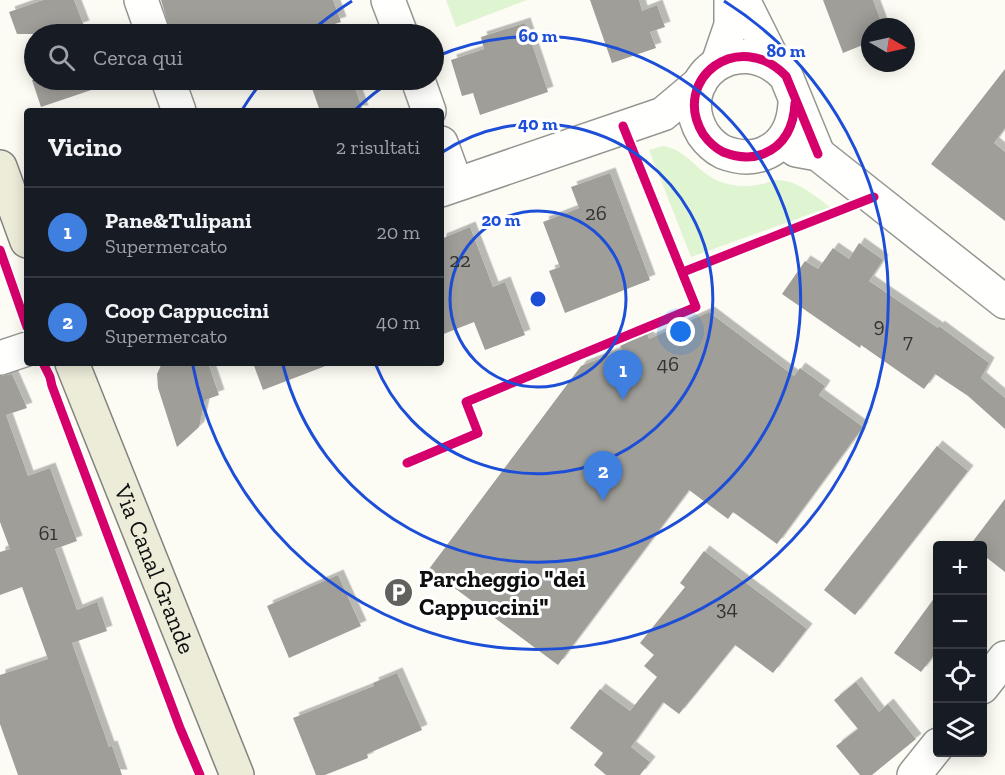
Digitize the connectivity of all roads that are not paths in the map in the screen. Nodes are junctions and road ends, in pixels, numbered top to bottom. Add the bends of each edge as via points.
1 (141, 0) edge
2 (388, 0) edge
3 (731, 0) edge
4 (743, 0) edge
5 (149, 24) edge
6 (397, 24) edge
7 (776, 66) junction
8 (709, 73) junction
9 (172, 90) edge
10 (422, 90) edge
11 (795, 102) junction
12 (178, 108) edge
13 (428, 108) edge
14 (663, 114) junction
15 (698, 126) junction
16 (777, 146) junction
17 (818, 154) junction
18 (444, 162) edge
19 (0, 167) edge
20 (448, 187) edge
21 (24, 234) edge
22 (1005, 302) edge
23 (24, 350) edge
24 (0, 358) edge
25 (73, 366) edge
26 (1005, 658) edge
27 (987, 681) edge
28 (933, 751) edge
29 (237, 775) edge
30 (914, 775) edge

1 - 5 street
2 - 6 street
3 - 8 street via 731,25
4 - 7 street
7 - 8 street via 763,59 732,57
7 - 11 street via 789,82
8 - 14 street
8 - 15 street via 695,97
9 - 12 street
10 - 13 street
11 - 16 street via 794,119
11 - 17 street
14 - 15 street
14 - 20 street
15 - 16 street via 718,150 733,156 763,154
16 - 17 street
17 - 22 street
18 - 20 street
19 - 21 main road
23 - 24 street
25 - 29 main road, Via Canal Grande
26 - 27 street
28 - 30 street

